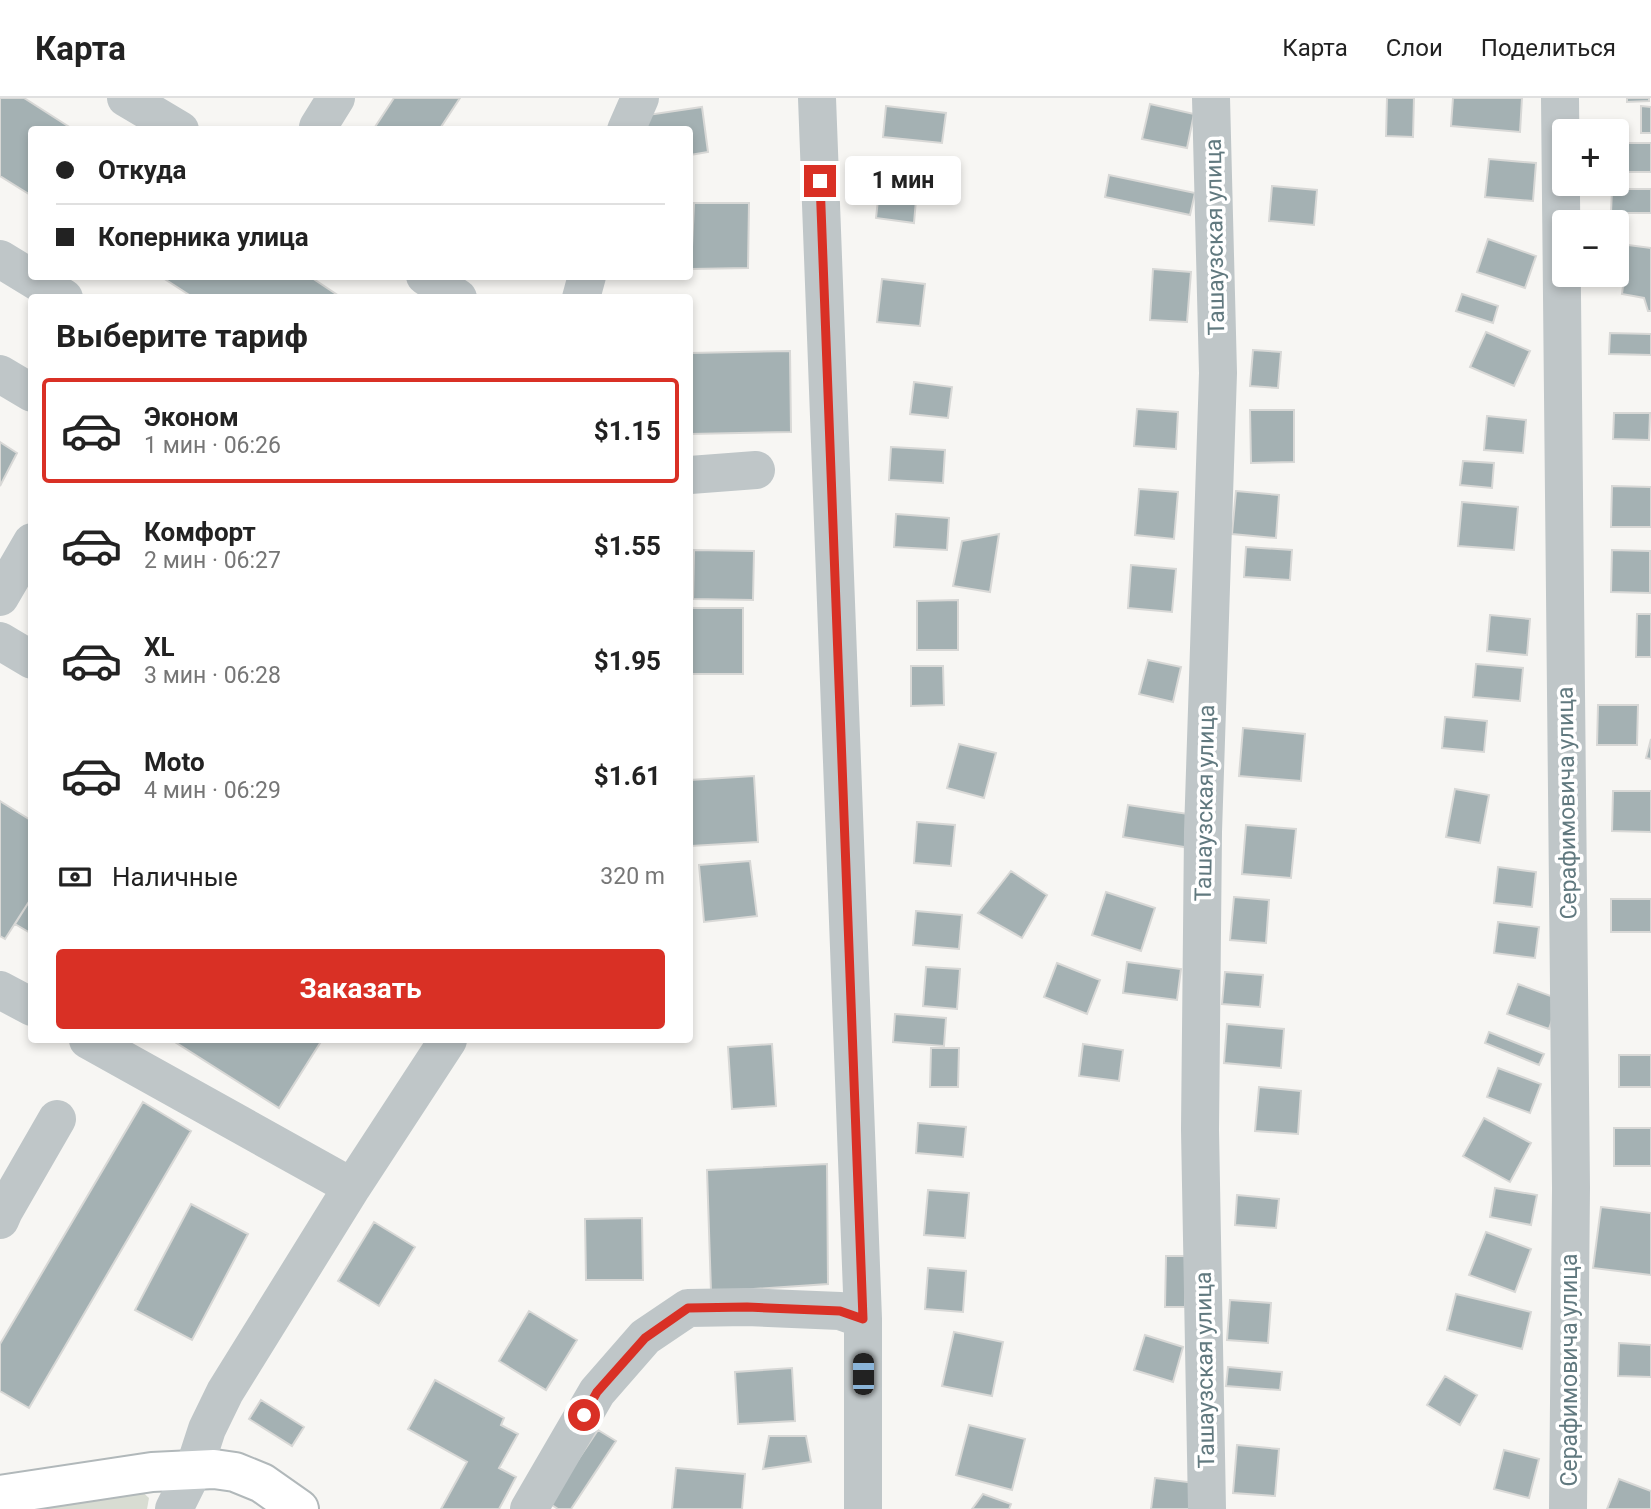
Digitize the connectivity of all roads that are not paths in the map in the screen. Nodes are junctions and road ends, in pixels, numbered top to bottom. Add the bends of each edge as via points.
1 (127, 98) edge
2 (640, 98) edge
3 (817, 98) edge
4 (1211, 98) edge
5 (1560, 98) edge
6 (173, 126) edge
7 (628, 126) edge
8 (0, 259) edge
9 (28, 276) edge
10 (34, 280) edge
11 (431, 280) edge
12 (57, 294) edge
13 (452, 294) edge
14 (0, 374) edge
15 (28, 391) edge
16 (757, 470) dead end
17 (693, 475) edge
18 (28, 549) edge
19 (0, 597) edge
20 (0, 641) edge
21 (28, 658) edge
22 (0, 990) edge
23 (28, 1005) edge
24 (94, 1043) edge
25 (447, 1043) edge
26 (57, 1119) dead end
27 (352, 1187) junction
28 (0, 1220) edge
29 (863, 1319) junction
30 (194, 1469) junction
31 (0, 1495) edge
32 (174, 1509) edge
33 (299, 1509) edge
34 (529, 1509) edge
35 (863, 1509) edge
36 (1207, 1509) edge
37 (1569, 1509) edge

1 - 6 street
2 - 7 street
3 - 29 street
4 - 36 street, Ташаузская улица via 1218,373 1202,846 1200,1130
5 - 37 street, Серафимовича улица via 1571,1188
8 - 9 street
10 - 12 street
11 - 13 street
14 - 15 street
16 - 17 street
18 - 19 street
20 - 21 street
22 - 23 street
24 - 27 street
25 - 27 street
26 - 28 street
27 - 30 street via 225,1392
29 - 34 street via 840,1311 688,1308 645,1338 597,1392
29 - 35 street
30 - 31 main road
30 - 32 street
30 - 33 main road via 235,1472 262,1483

